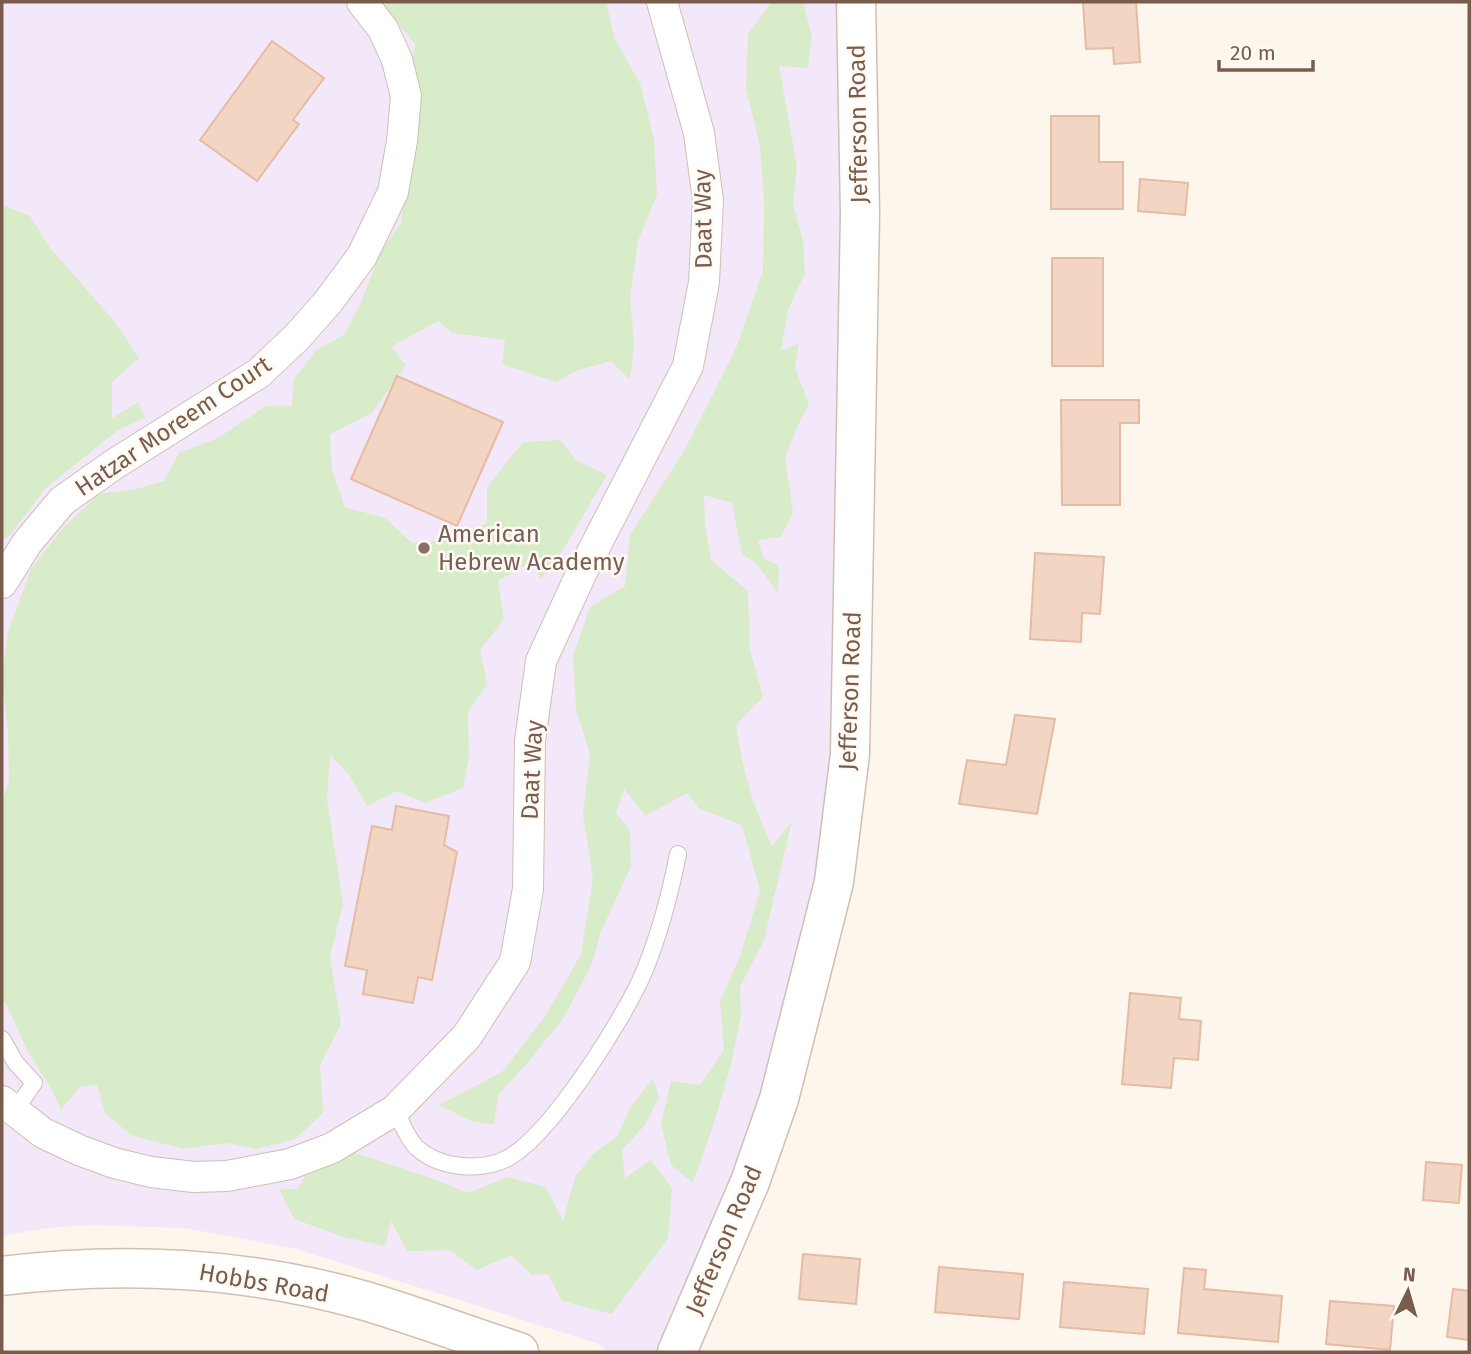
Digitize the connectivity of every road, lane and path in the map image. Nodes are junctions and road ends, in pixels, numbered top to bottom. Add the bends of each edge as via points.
1 (362, 2) edge
2 (662, 2) edge
3 (856, 2) edge
4 (2, 583) edge
5 (678, 854) dead end
6 (2, 1039) edge
7 (8, 1107) edge
8 (395, 1110) junction
9 (2, 1276) edge
10 (519, 1352) edge
11 (677, 1352) edge

1 - 4 street, Hatzar Moreem Court via 383,29 406,96 393,192 362,256 320,311 259,373 62,501
2 - 8 street, Daat Way via 699,133 708,200 704,282 688,366 541,662 530,741 528,889 515,962 467,1036
3 - 11 street, Jefferson Road via 860,213 850,754 834,882 779,1099 750,1182
5 - 8 lane via 667,910 643,974 596,1059 538,1134 506,1159 475,1167 437,1162 415,1146
6 - 7 lane via 34,1083
7 - 8 street, Daat Way via 43,1133 79,1150 151,1172 194,1177 290,1164 332,1148
9 - 10 street, Hobbs Road via 53,1269 182,1269 276,1282 361,1300

